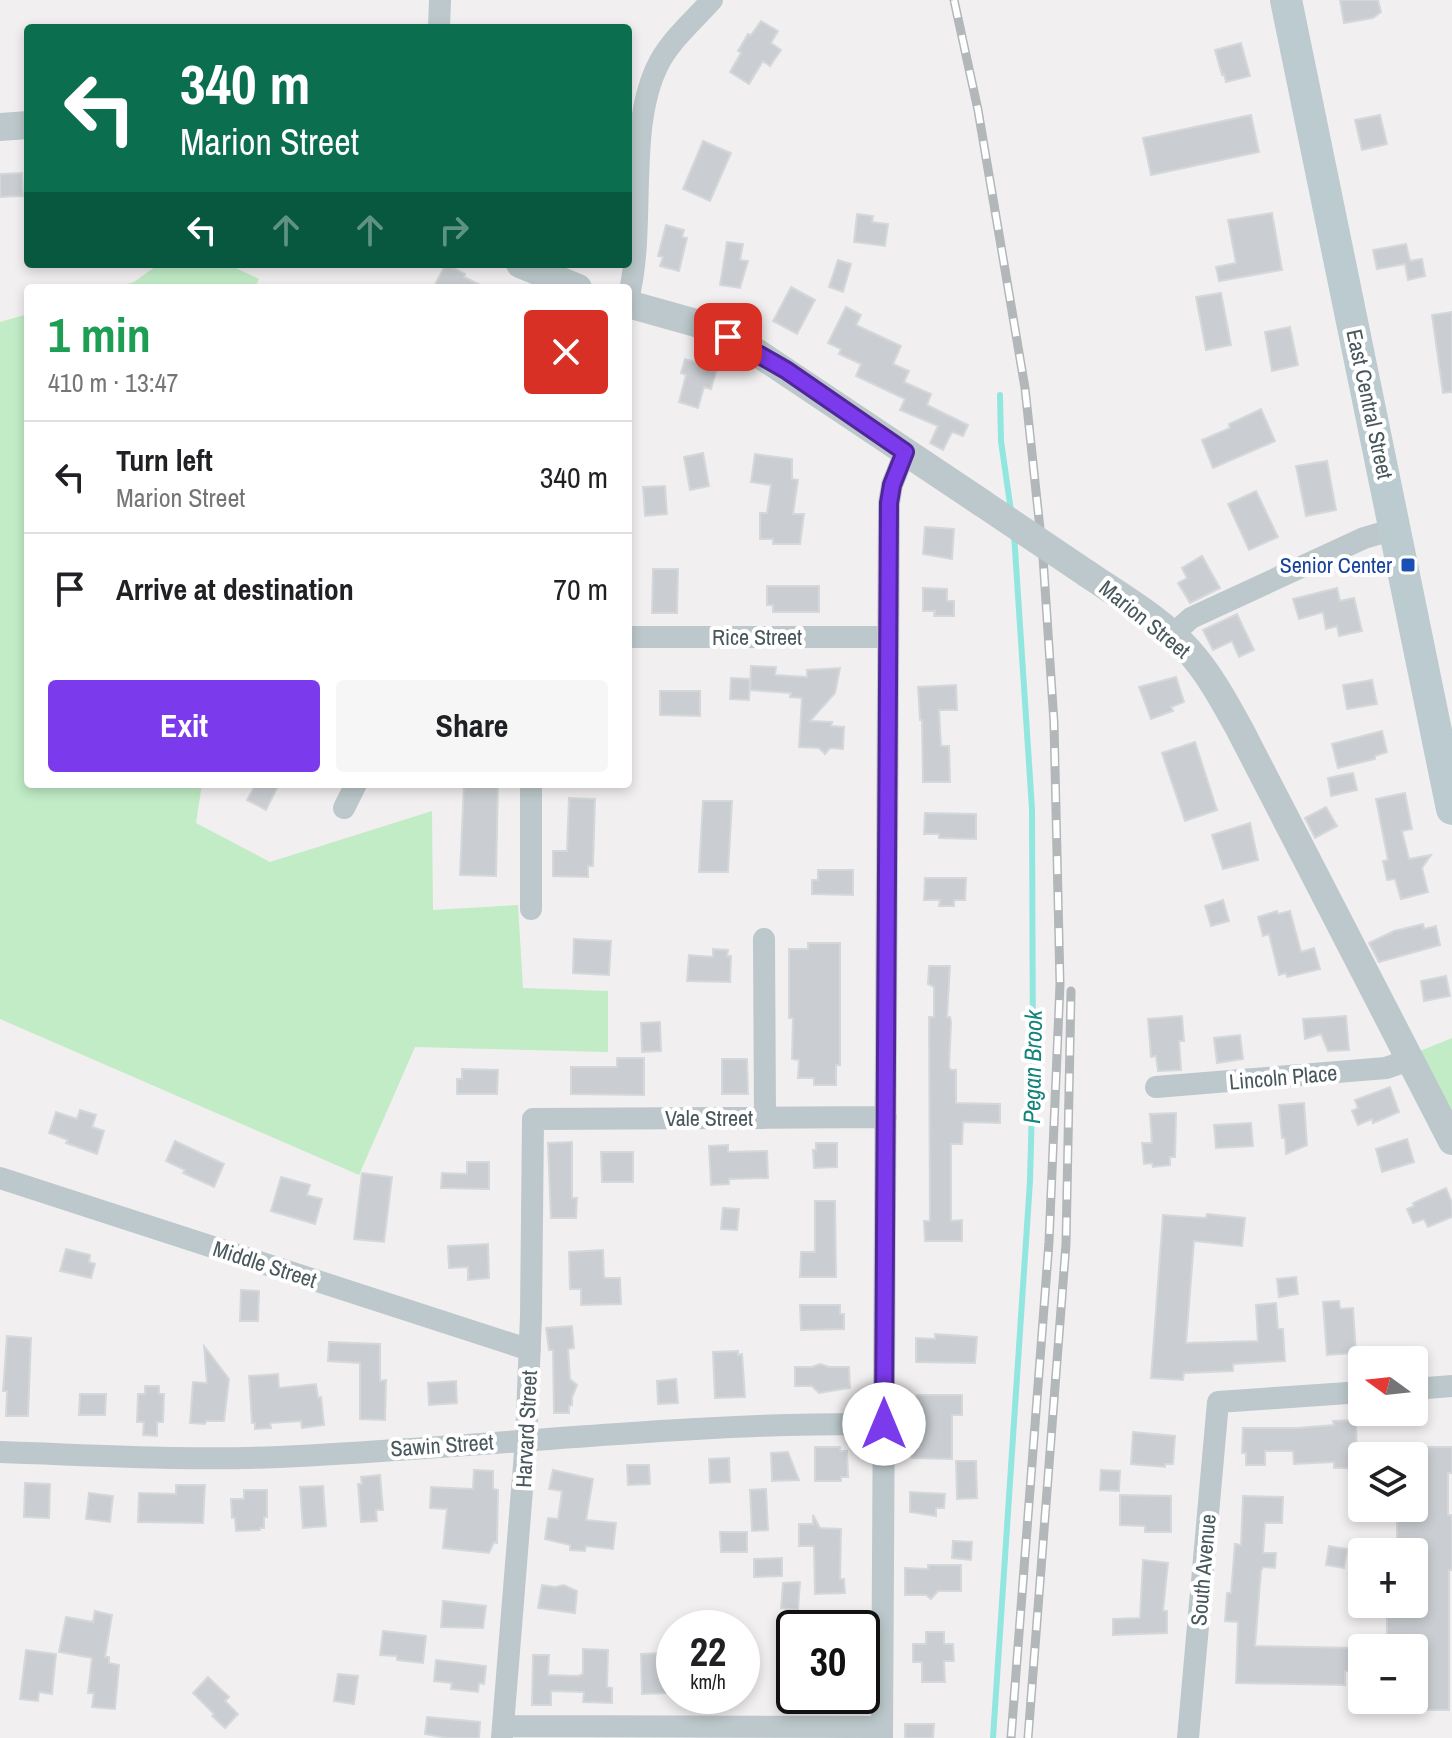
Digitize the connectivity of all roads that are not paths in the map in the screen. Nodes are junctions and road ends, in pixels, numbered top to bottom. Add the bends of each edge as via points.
1 (440, 0) edge
2 (712, 0) edge
3 (1286, 0) edge
4 (439, 24) edge
5 (24, 125) edge
6 (0, 127) edge
7 (530, 268) edge
8 (568, 284) edge
9 (631, 284) edge
10 (632, 303) edge
11 (905, 452) junction
12 (1395, 529) junction
13 (1172, 635) junction
14 (632, 637) edge
15 (887, 637) junction
16 (354, 788) edge
17 (531, 788) edge
18 (344, 808) dead end
19 (1452, 809) edge
20 (531, 909) dead end
21 (764, 939) dead end
22 (1409, 1060) junction
23 (1156, 1087) dead end
24 (886, 1117) junction
25 (765, 1118) junction
26 (533, 1119) joint
27 (1452, 1141) edge
28 (0, 1178) edge
29 (530, 1350) junction
30 (1452, 1386) edge
31 (1428, 1388) edge
32 (1348, 1393) edge
33 (884, 1424) junction
34 (526, 1440) junction
35 (0, 1452) edge
36 (503, 1732) edge
37 (882, 1733) edge
38 (1188, 1738) edge

1 - 4 street
2 - 9 street via 668,47 650,86 642,128
3 - 12 main road, East Central Street
5 - 6 street
7 - 8 street
10 - 11 street, Marion Street via 696,323 747,347
11 - 13 street, Marion Street, bridge
11 - 15 street via 889,503
12 - 13 street via 1364,538 1191,618
12 - 19 main road, East Central Street
13 - 22 street, Marion Street via 1201,665 1233,716
14 - 15 street, Rice Street
15 - 24 street
16 - 18 street
17 - 20 street
21 - 25 street
22 - 23 street, Lincoln Place via 1386,1068
22 - 27 street, Marion Street
24 - 25 street, Vale Street
24 - 33 street
25 - 26 street, Vale Street
26 - 29 street, Harvard Street
28 - 29 street, Middle Street
29 - 34 street, Harvard Street
30 - 31 street
32 - 38 street, South Avenue via 1218,1402
33 - 34 street, Sawin Street
33 - 37 street
34 - 35 street, Sawin Street via 257,1457
34 - 36 street, Harvard Street
36 - 37 street

